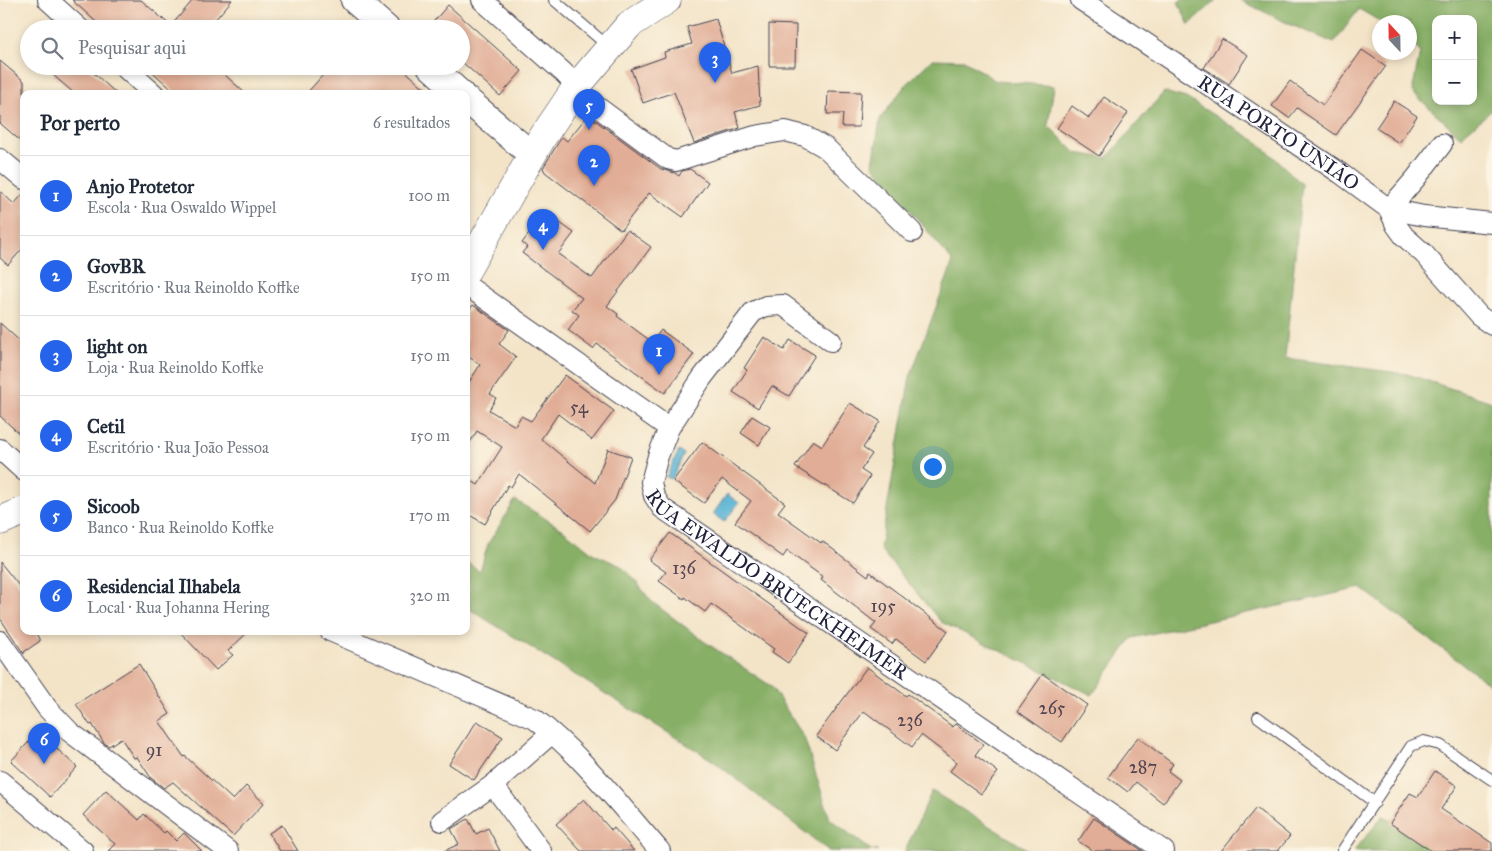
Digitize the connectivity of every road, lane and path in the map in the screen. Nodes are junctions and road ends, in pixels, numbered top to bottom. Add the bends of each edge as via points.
1 (48, 0) edge
2 (354, 0) edge
3 (482, 0) edge
4 (554, 0) edge
5 (646, 0) edge
6 (667, 0) edge
7 (1081, 0) edge
8 (70, 20) edge
9 (377, 20) edge
10 (629, 25) junction
11 (610, 48) junction
12 (133, 75) edge
13 (440, 75) edge
14 (577, 86) junction
15 (150, 90) edge
16 (457, 90) edge
17 (470, 101) edge
18 (1442, 144) dead end
19 (532, 155) junction
20 (0, 159) edge
21 (20, 176) edge
22 (1389, 209) junction
23 (1492, 223) edge
24 (912, 232) dead end
25 (470, 264) edge
26 (470, 288) edge
27 (1492, 325) edge
28 (831, 341) dead end
29 (669, 428) junction
30 (0, 449) edge
31 (20, 467) edge
32 (20, 513) edge
33 (0, 521) edge
34 (339, 635) edge
35 (0, 641) edge
36 (1258, 717) dead end
37 (552, 732) junction
38 (0, 780) edge
39 (1492, 780) edge
40 (493, 785) junction
41 (1375, 803) junction
42 (442, 821) dead end
43 (84, 851) edge
44 (228, 851) edge
45 (541, 851) edge
46 (660, 851) edge
47 (1164, 851) edge
48 (1342, 851) edge

1 - 8 street
2 - 9 street
3 - 14 street
4 - 11 lane
5 - 10 street
6 - 10 main road
7 - 22 street, RUA PORTO UNIÃO
10 - 11 main road
11 - 14 main road
12 - 15 street
13 - 16 street
14 - 19 main road
14 - 24 street via 592,103 668,159 676,161 755,136 785,131 805,136 826,148
17 - 19 street
18 - 22 street
19 - 25 main road
20 - 21 street
22 - 23 street, RUA PORTO UNIÃO
22 - 27 street via 1404,236 1479,316
26 - 29 street
28 - 29 street, RUA EWALDO BRUECKHEIMER via 783,305 766,306 753,312 702,378
29 - 47 street, RUA EWALDO BRUECKHEIMER via 652,482 654,496 662,508
30 - 31 street
32 - 33 main road
34 - 37 street via 535,719
35 - 44 street via 48,708 70,732
36 - 41 lane
37 - 40 street
37 - 46 street
38 - 43 street
39 - 41 lane via 1440,745 1424,741 1411,746
40 - 42 street
40 - 45 street
41 - 48 lane

